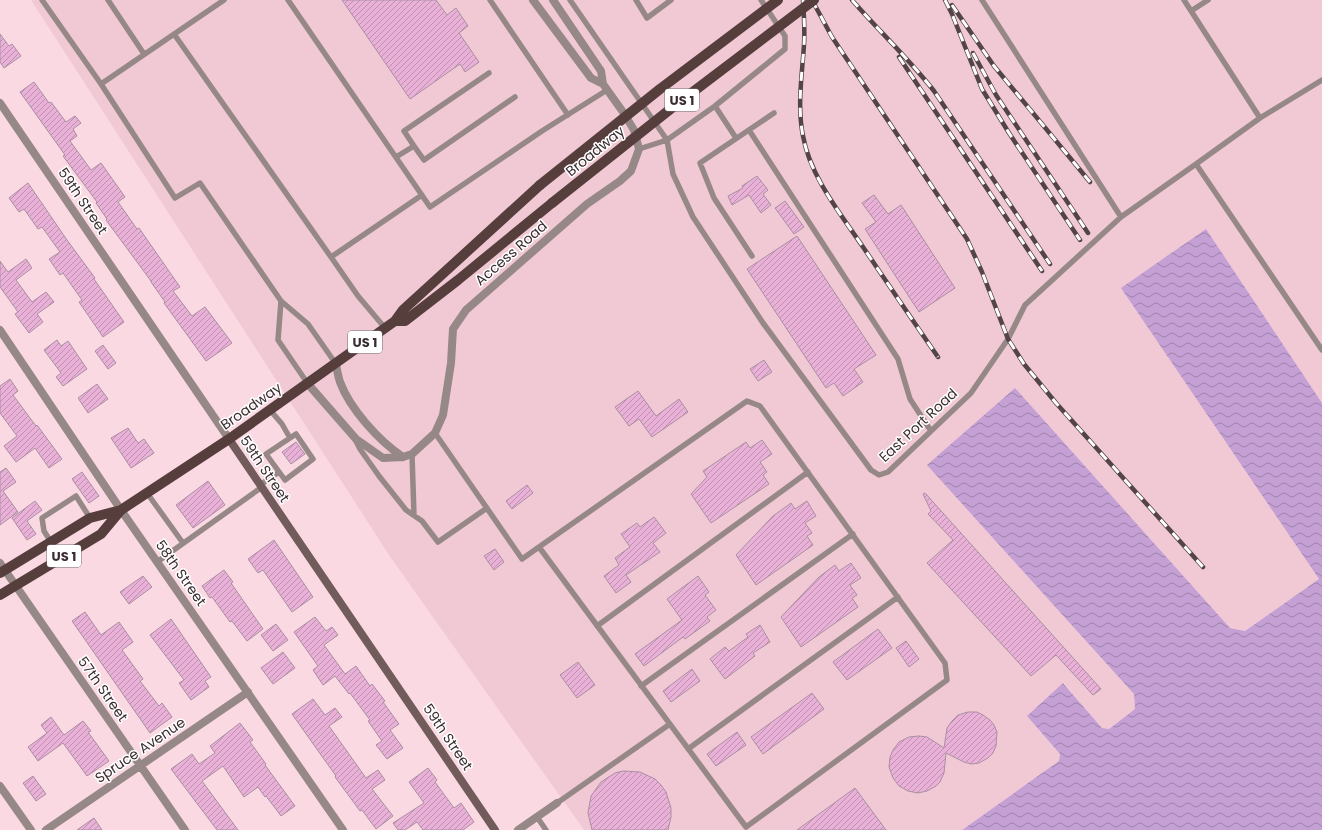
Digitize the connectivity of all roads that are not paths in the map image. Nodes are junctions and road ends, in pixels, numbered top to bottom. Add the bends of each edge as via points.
1 (42, 0) edge
2 (108, 0) edge
3 (224, 0) edge
4 (288, 0) edge
5 (490, 0) edge
6 (533, 0) edge
7 (553, 0) edge
8 (570, 0) edge
9 (636, 0) edge
10 (672, 0) edge
11 (761, 0) edge
12 (778, 0) edge
13 (814, 0) edge
14 (982, 0) edge
15 (1184, 0) edge
16 (1208, 0) edge
17 (1191, 11) junction
18 (174, 34) junction
19 (144, 54) junction
20 (489, 73) dead end
21 (1322, 80) edge
22 (101, 84) junction
23 (605, 87) junction
24 (515, 97) dead end
25 (0, 103) edge
26 (715, 106) junction
27 (774, 113) dead end
28 (568, 114) junction
29 (1260, 118) junction
30 (749, 130) junction
31 (736, 138) junction
32 (667, 140) junction
33 (414, 146) junction
34 (639, 149) junction
35 (396, 157) junction
36 (1196, 164) junction
37 (422, 194) junction
38 (1121, 217) junction
39 (752, 256) dead end
40 (331, 258) junction
41 (281, 301) junction
42 (395, 321) junction
43 (385, 328) junction
44 (0, 330) edge
45 (1322, 350) edge
46 (336, 364) junction
47 (308, 384) junction
48 (270, 410) junction
49 (930, 431) junction
50 (435, 434) junction
51 (290, 438) junction
52 (230, 439) junction
53 (356, 439) junction
54 (412, 454) junction
55 (403, 457) junction
56 (279, 472) junction
57 (808, 472) junction
58 (261, 486) junction
59 (147, 493) junction
60 (487, 508) junction
61 (121, 510) junction
62 (414, 515) junction
63 (90, 518) junction
64 (853, 534) junction
65 (51, 542) junction
66 (183, 544) junction
67 (539, 547) junction
68 (157, 562) junction
69 (2, 569) edge
70 (15, 586) junction
71 (0, 595) edge
72 (898, 597) junction
73 (597, 626) junction
74 (641, 686) junction
75 (248, 692) junction
76 (670, 724) junction
77 (688, 749) junction
78 (141, 765) junction
79 (0, 786) edge
80 (557, 803) joint
81 (537, 817) junction
82 (30, 830) edge
83 (46, 830) edge
84 (185, 830) edge
85 (343, 830) edge
86 (495, 830) edge
87 (518, 830) edge
88 (546, 830) edge

1 - 22 lane
2 - 19 lane
3 - 18 lane
4 - 35 lane
5 - 28 lane
6 - 23 street via 590,78
7 - 23 street via 601,71
8 - 32 lane
9 - 10 lane via 647,18
11 - 26 lane via 785,36 785,49
12 - 42 main road, Broadway / US 1, bridge via 660,89 540,185 403,310
13 - 42 main road, Broadway / US 1, bridge via 673,107 405,321
14 - 38 lane
15 - 17 lane
16 - 17 lane
17 - 29 lane
18 - 19 lane
18 - 40 lane
19 - 22 lane
20 - 33 lane via 404,131
21 - 29 lane, East Port Road
22 - 41 lane via 175,198 200,183
23 - 28 lane
23 - 34 street via 634,130
24 - 33 lane via 424,160
25 - 52 street, 59th Street
26 - 31 lane
26 - 32 lane
27 - 30 lane
28 - 37 lane via 430,207
29 - 36 lane, East Port Road
30 - 31 lane
30 - 49 lane via 898,359 910,399
31 - 39 lane via 700,163 714,198
32 - 34 lane
32 - 49 lane, East Port Road via 673,174 694,217 763,323 870,470 879,475 888,472
33 - 35 lane
34 - 50 street, Access Road via 631,171 587,204 466,310 453,329 443,415
35 - 37 lane
36 - 38 lane, East Port Road
36 - 45 lane
37 - 40 lane
38 - 49 lane, East Port Road via 1025,305 1008,339 971,393
40 - 43 lane
41 - 46 lane via 308,324
41 - 47 lane via 278,340
42 - 43 main road, Broadway / US 1
43 - 46 main road, Broadway / US 1
44 - 61 street, 58th Street
46 - 47 main road, Broadway / US 1
46 - 55 street via 342,386 359,414 389,448
47 - 48 main road, Broadway / US 1
47 - 53 street, Access Road
48 - 51 lane
48 - 52 main road, Broadway / US 1
50 - 54 street, Access Road
50 - 60 lane
51 - 56 lane via 266,454
51 - 56 lane via 296,434 313,459 285,480
52 - 58 street, 59th Street
52 - 59 main road, Broadway / US 1
53 - 55 street, Access Road via 383,458
53 - 62 lane via 378,476 406,510
54 - 55 street, Access Road
54 - 62 lane
56 - 58 lane
57 - 64 lane
57 - 67 lane via 760,406 747,401
57 - 73 lane
58 - 66 lane
58 - 86 street, 59th Street
59 - 61 main road, Broadway / US 1
59 - 66 lane
60 - 62 lane via 438,542
60 - 67 lane via 522,559
61 - 63 main road, Broadway / US 1
61 - 68 street, 58th Street
61 - 70 main road, Broadway / US 1 via 101,534
63 - 65 main road, Broadway / US 1
63 - 65 lane via 76,496 42,518 44,531
64 - 72 lane
64 - 74 lane
65 - 69 main road, Broadway / US 1
66 - 68 lane
67 - 73 lane
68 - 75 street, 58th Street
69 - 70 street, 57th Street
70 - 71 main road, Broadway / US 1
70 - 78 street, 57th Street
72 - 77 lane
72 - 77 lane via 946,663 947,680 746,827
73 - 74 lane
74 - 76 lane
75 - 78 street, Spruce Avenue
75 - 85 street, 58th Street
76 - 77 lane
76 - 80 lane
78 - 83 street, Spruce Avenue
78 - 84 street, 57th Street
79 - 82 street
80 - 81 street
81 - 87 street
81 - 88 lane

